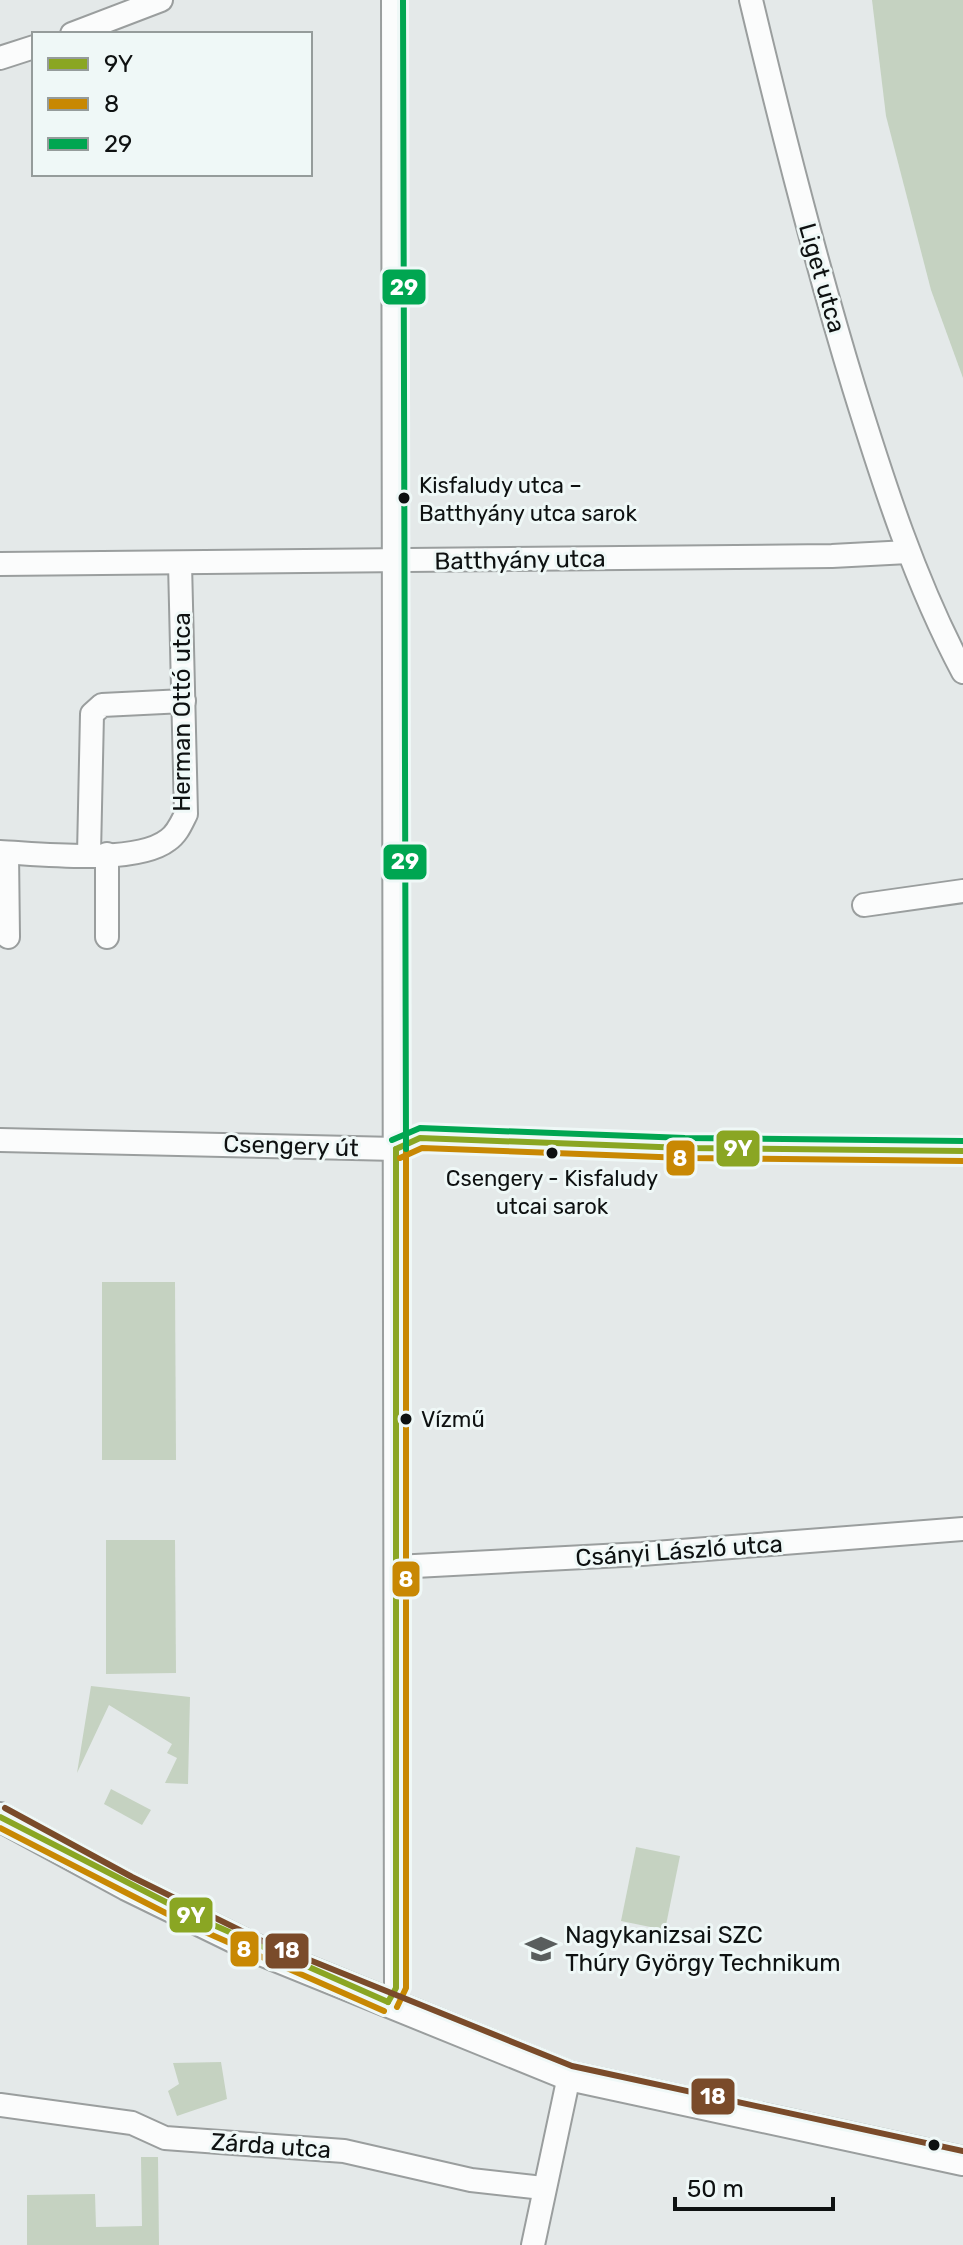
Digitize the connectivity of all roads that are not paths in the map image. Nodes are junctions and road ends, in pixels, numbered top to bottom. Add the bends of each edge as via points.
1 (161, 0) edge
2 (393, 0) edge
3 (751, 0) edge
4 (77, 32) edge
5 (32, 48) edge
6 (0, 58) edge
7 (908, 552) junction
8 (392, 561) junction
9 (180, 563) junction
10 (0, 564) edge
11 (963, 672) edge
12 (184, 701) junction
13 (3, 853) edge
14 (98, 854) junction
15 (963, 891) edge
16 (864, 905) dead end
17 (8, 937) dead end
18 (107, 937) dead end
19 (0, 1140) edge
20 (396, 1149) junction
21 (963, 1151) edge
22 (963, 1529) edge
23 (396, 1567) junction
24 (0, 1817) edge
25 (388, 2002) junction
26 (569, 2076) junction
27 (0, 2105) edge
28 (963, 2161) edge
29 (543, 2188) junction
30 (533, 2245) edge

1 - 4 street
2 - 8 street
3 - 7 street, Liget utca via 822,281
5 - 6 street
7 - 8 street, Batthyány utca
7 - 11 street
8 - 9 street, Batthyány utca
8 - 20 street
9 - 10 street, Batthyány utca
9 - 12 street, Herman Ottó utca
12 - 14 street, Herman Ottó utca via 186,814 178,830 156,847
12 - 14 street via 102,705 92,714
13 - 14 street, Herman Ottó utca
13 - 17 street, Herman Ottó utca
14 - 18 street
15 - 16 street
19 - 20 street, Csengery út
20 - 21 street, Csengery út via 420,1138
20 - 23 street
22 - 23 street, Csányi László utca
23 - 25 street via 396,1988
24 - 25 main road via 242,1942
25 - 26 main road
26 - 28 main road
26 - 29 street
27 - 29 street, Zárda utca via 132,2123 165,2138 344,2151 471,2180
29 - 30 street

